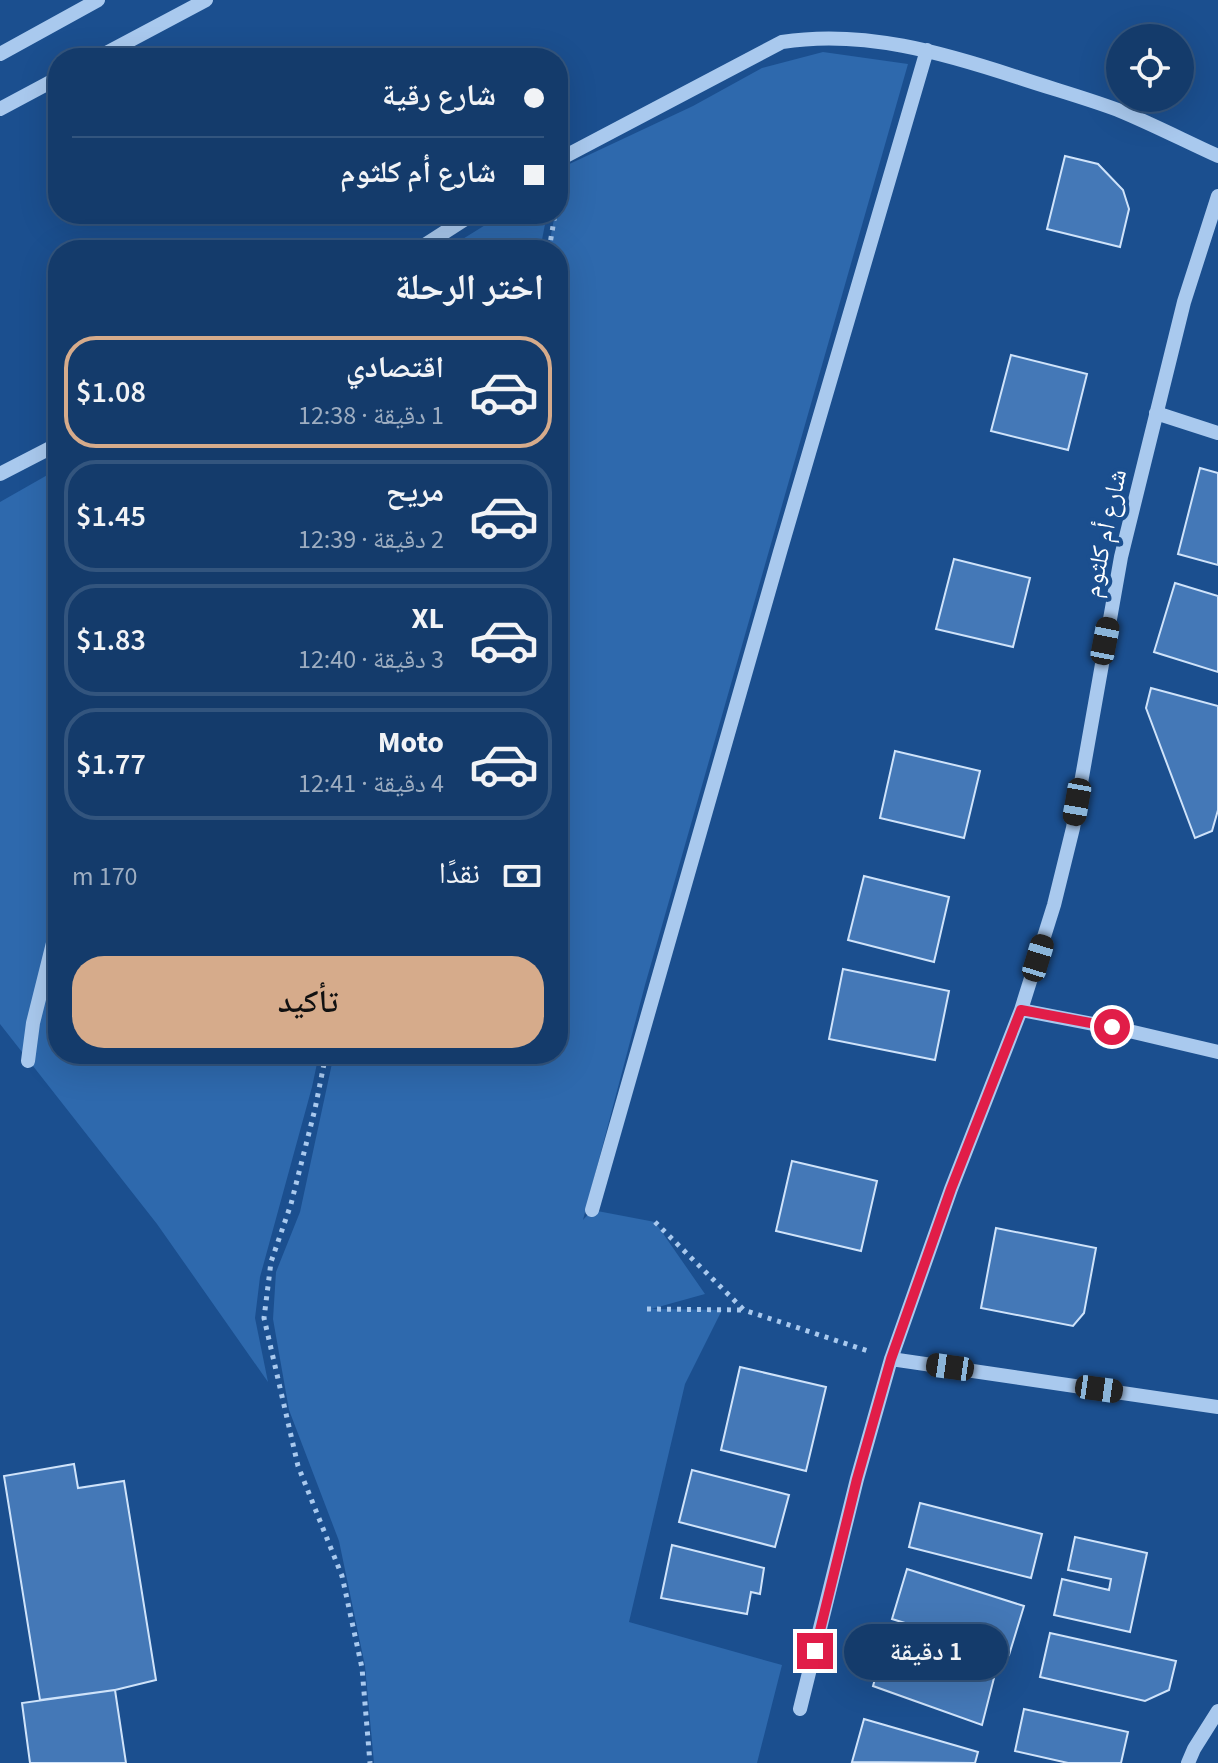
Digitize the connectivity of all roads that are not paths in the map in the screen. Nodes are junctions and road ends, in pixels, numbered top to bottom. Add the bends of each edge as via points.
1 (98, 0) edge
2 (206, 0) edge
3 (70, 7) edge
4 (116, 48) edge
5 (927, 50) junction
6 (0, 54) edge
7 (48, 83) edge
8 (0, 109) edge
9 (568, 155) edge
10 (1218, 156) edge
11 (1218, 196) edge
12 (457, 224) edge
13 (433, 240) edge
14 (1156, 413) junction
15 (1218, 433) edge
16 (48, 449) edge
17 (0, 474) edge
18 (48, 963) edge
19 (1021, 1010) junction
20 (1218, 1052) edge
21 (28, 1061) dead end
22 (592, 1210) dead end
23 (891, 1359) junction
24 (1218, 1407) edge
25 (800, 1709) dead end
26 (1218, 1711) edge
27 (1188, 1763) edge

1 - 3 street
2 - 4 street
3 - 6 street
5 - 9 street via 832,38 782,42
5 - 10 street via 1119,111
5 - 22 street
7 - 8 street
11 - 14 street, شارع أم كلثوم
12 - 13 street
14 - 15 street
14 - 19 street, شارع أم كلثوم via 1121,557 1073,828
16 - 17 street
18 - 21 street
19 - 20 street
19 - 23 street, شارع أم كلثوم
23 - 24 street
23 - 25 street, شارع أم كلثوم
26 - 27 street

